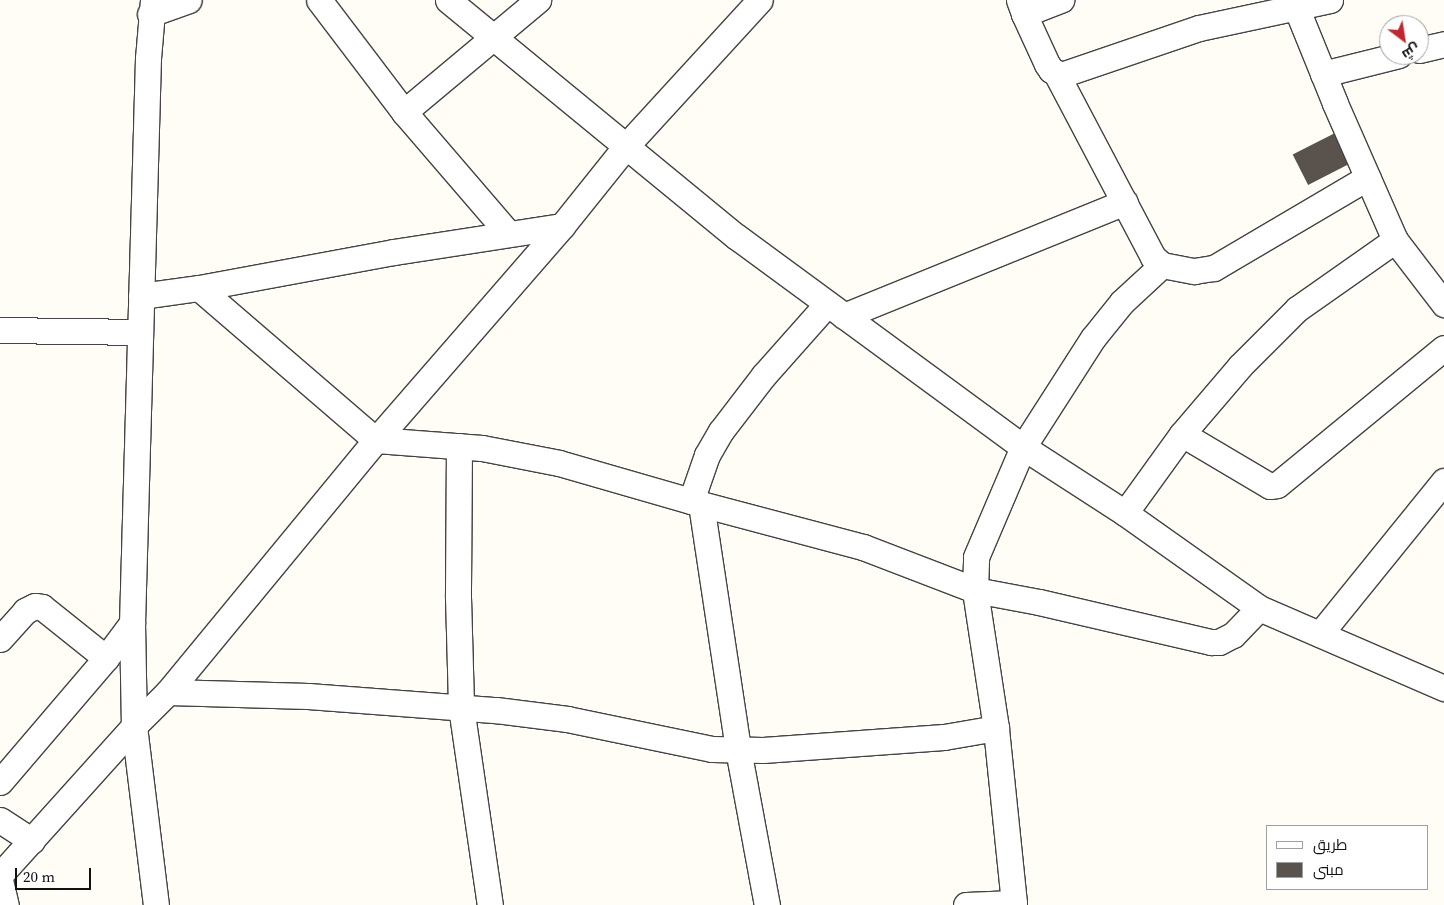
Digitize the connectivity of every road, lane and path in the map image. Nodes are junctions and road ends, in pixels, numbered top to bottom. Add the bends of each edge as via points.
1 (189, 0) edge
2 (319, 0) edge
3 (448, 0) edge
4 (538, 0) edge
5 (760, 0) edge
6 (1061, 0) edge
7 (1330, 0) edge
8 (152, 7) edge
9 (1022, 7) edge
10 (1296, 7) junction
11 (494, 38) junction
12 (1444, 44) edge
13 (1429, 48) edge
14 (1379, 60) edge
15 (1056, 73) junction
16 (1323, 74) junction
17 (404, 112) junction
18 (626, 146) junction
19 (1367, 178) junction
20 (1125, 202) junction
21 (562, 226) junction
22 (508, 234) junction
23 (1396, 240) junction
24 (1162, 265) junction
25 (199, 288) junction
26 (141, 296) junction
27 (1444, 304) edge
28 (835, 310) junction
29 (0, 330) edge
30 (140, 332) junction
31 (1444, 348) edge
32 (1182, 434) junction
33 (376, 440) junction
34 (459, 446) junction
35 (1023, 447) junction
36 (1444, 481) edge
37 (696, 503) junction
38 (1125, 513) junction
39 (975, 590) junction
40 (1259, 608) junction
41 (132, 623) junction
42 (1320, 634) junction
43 (0, 639) edge
44 (106, 658) junction
45 (1444, 688) edge
46 (168, 692) junction
47 (461, 708) junction
48 (134, 726) junction
49 (996, 728) junction
50 (738, 750) junction
51 (0, 782) edge
52 (0, 820) edge
53 (32, 841) junction
54 (0, 875) edge
55 (0, 880) edge
56 (1014, 904) edge
57 (6, 905) edge
58 (156, 905) edge
59 (490, 905) edge
60 (766, 905) edge
61 (966, 905) edge

1 - 8 street
2 - 17 street
3 - 11 street
4 - 11 street
5 - 18 street
6 - 9 street
7 - 10 street
8 - 26 street
9 - 15 street via 1047,64
10 - 15 street via 1199,28 1068,74
10 - 16 street
11 - 17 street
11 - 18 street
12 - 13 street
14 - 16 street
15 - 20 street
16 - 19 street
17 - 22 street
18 - 21 street
18 - 28 street via 737,237
19 - 23 street
19 - 24 street via 1214,268 1194,271
20 - 24 street via 1154,257
20 - 28 street
21 - 22 street
21 - 33 street
22 - 25 street
23 - 27 street
23 - 32 street via 1297,309 1240,366
24 - 35 street via 1122,302 1093,338
25 - 26 street
25 - 33 street
26 - 30 street
28 - 35 street
28 - 37 street via 764,375 721,431 707,455
29 - 30 street
30 - 41 street
31 - 32 street via 1277,485 1270,486
32 - 38 street
33 - 34 street
33 - 46 street
34 - 37 street via 559,463
34 - 47 street
35 - 38 street
35 - 39 street via 976,557
36 - 42 street
37 - 39 street via 863,547
37 - 50 street
38 - 40 street
39 - 40 street via 1211,642 1233,635
39 - 49 street
40 - 42 street
41 - 44 street
41 - 48 street
42 - 45 street
43 - 44 street via 25,611 35,606 42,607
44 - 51 street
46 - 47 street via 317,697
46 - 48 street
47 - 50 street via 567,718 712,749
47 - 59 street
48 - 53 street
48 - 58 street
49 - 50 street via 944,737
49 - 56 street
50 - 60 street
52 - 53 street
53 - 54 street
55 - 57 street
56 - 61 street

